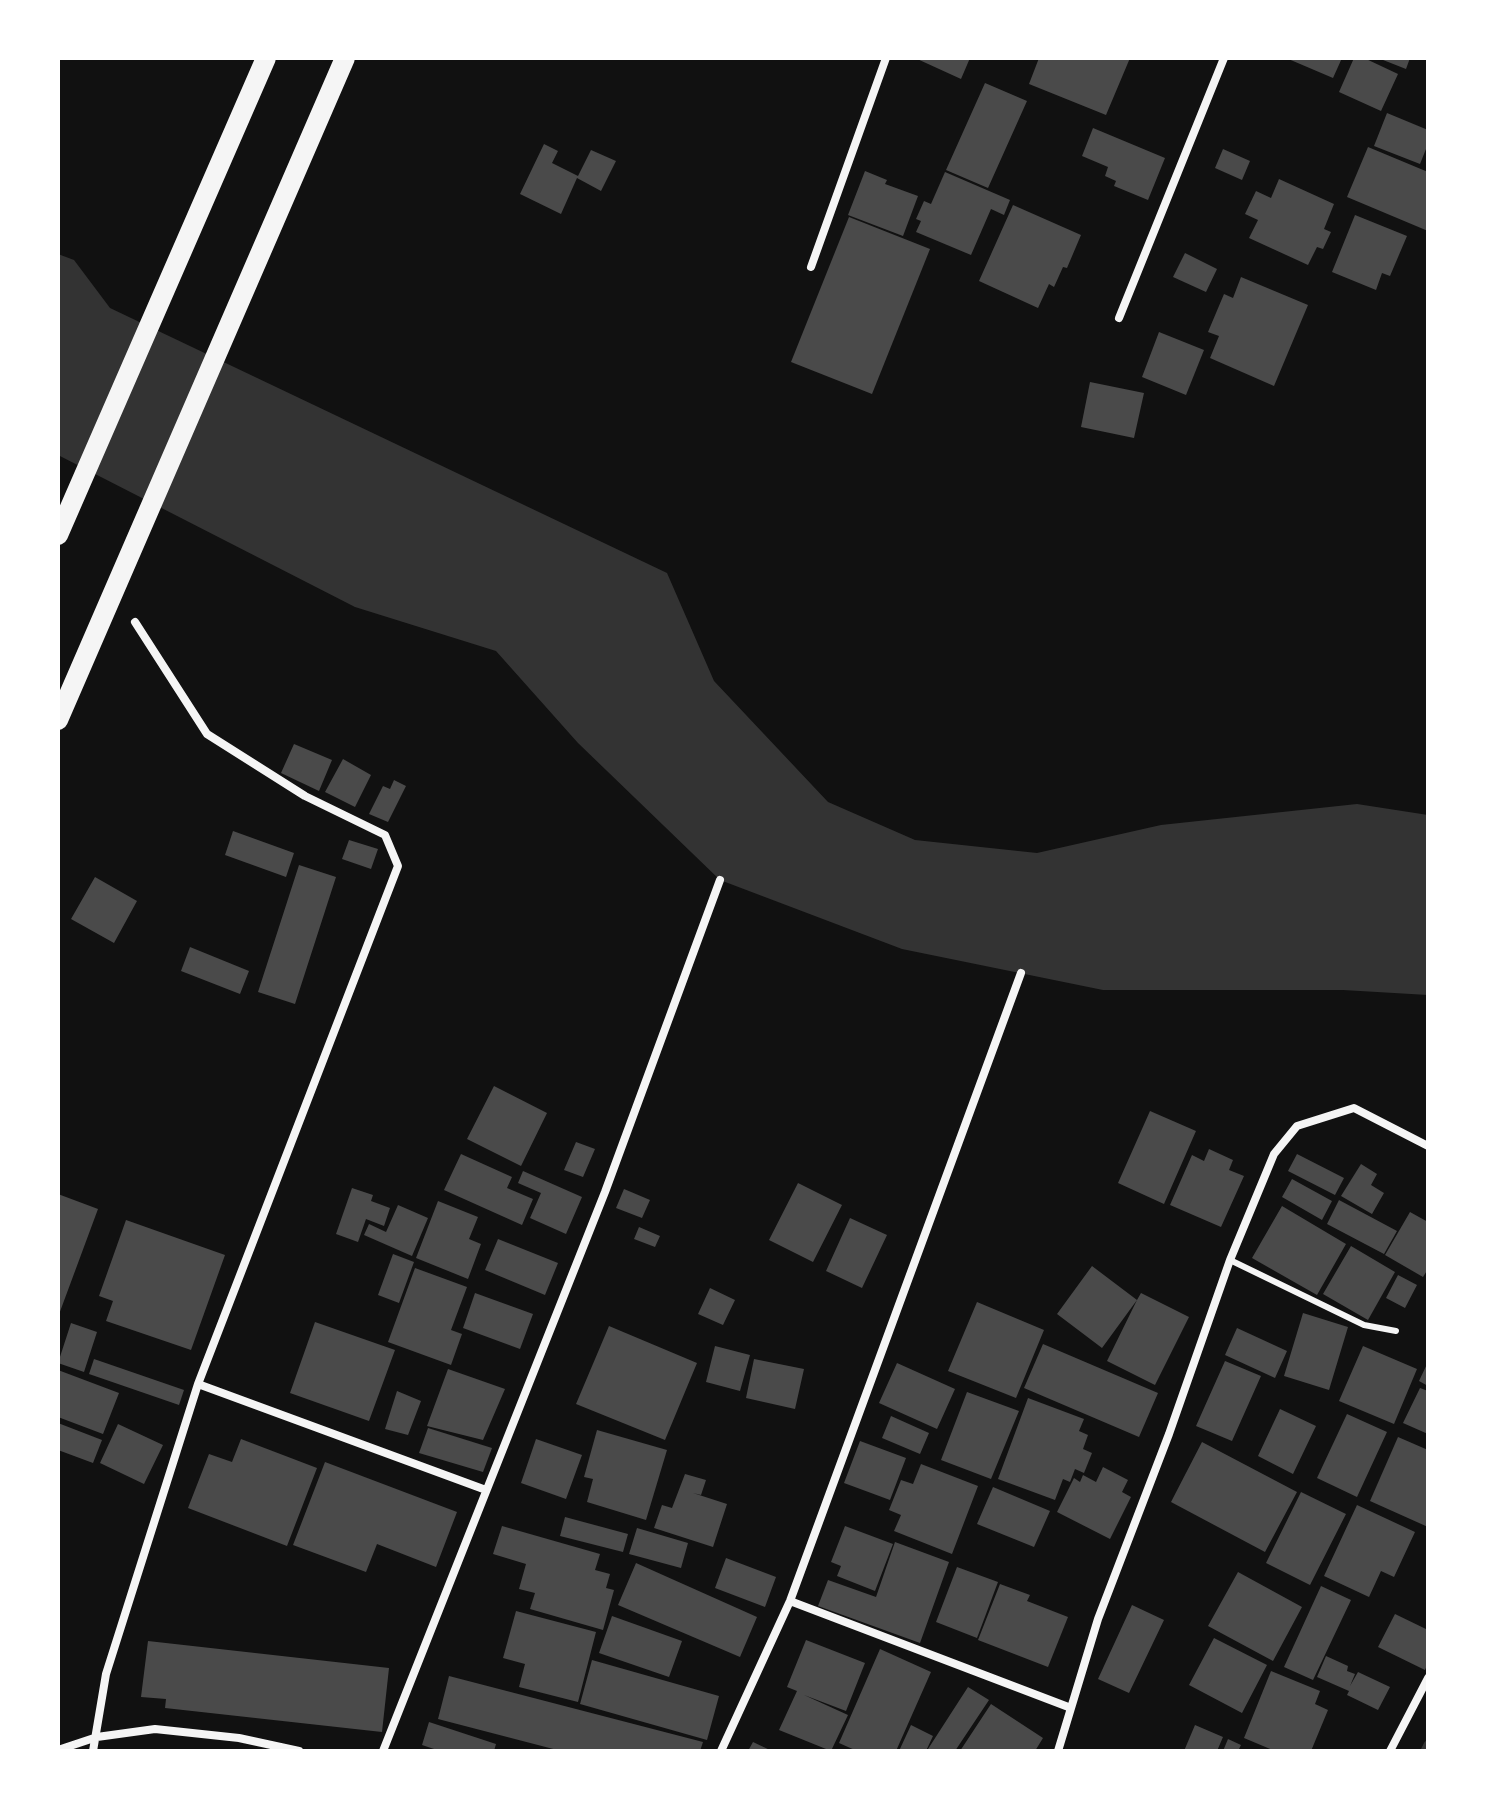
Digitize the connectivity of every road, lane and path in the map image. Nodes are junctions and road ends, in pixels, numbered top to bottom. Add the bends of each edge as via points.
1 (266, 58) edge
2 (345, 58) edge
3 (886, 58) edge
4 (1224, 58) edge
5 (811, 267) dead end
6 (1119, 318) dead end
7 (59, 533) edge
8 (135, 622) dead end
9 (58, 720) edge
10 (720, 880) dead end
11 (1021, 973) dead end
12 (1428, 1146) edge
13 (1230, 1260) junction
14 (1396, 1331) dead end
15 (198, 1384) junction
16 (486, 1490) junction
17 (790, 1601) junction
18 (1428, 1678) edge
19 (1071, 1708) junction
20 (97, 1737) junction
21 (58, 1750) edge
22 (93, 1751) edge
23 (299, 1751) edge
24 (383, 1751) edge
25 (721, 1751) edge
26 (1058, 1751) edge
27 (1390, 1751) edge

1 - 7 highway
2 - 9 highway
3 - 5 street
4 - 6 street
8 - 15 street via 207,734 305,796 385,835 398,866
10 - 16 street via 605,1192
11 - 17 street
12 - 13 street via 1354,1108 1297,1126 1274,1154
13 - 14 lane via 1364,1325
13 - 19 street via 1098,1619
15 - 16 street
15 - 20 street via 106,1674
16 - 24 street
17 - 19 street
17 - 25 street
18 - 27 street
19 - 26 street
20 - 21 street
20 - 22 street
20 - 23 street via 155,1729

